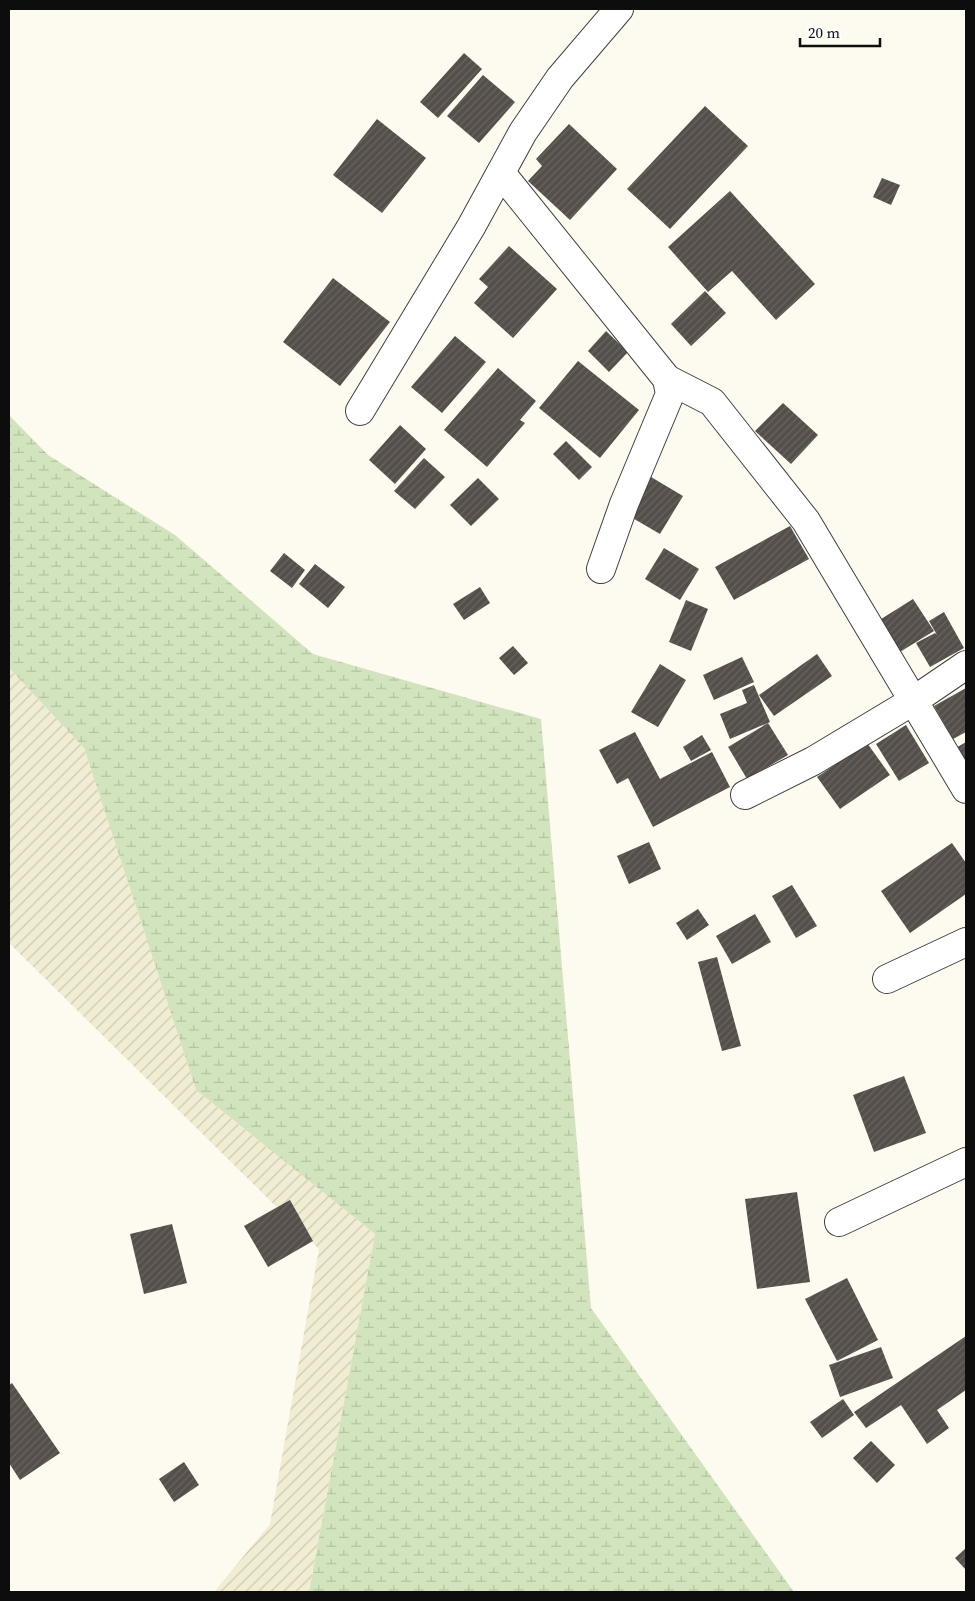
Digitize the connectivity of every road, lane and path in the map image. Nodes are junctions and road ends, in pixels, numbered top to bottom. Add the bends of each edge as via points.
1 (619, 9) edge
2 (500, 173) junction
3 (667, 379) junction
4 (360, 411) dead end
5 (601, 569) dead end
6 (966, 664) edge
7 (913, 701) junction
8 (966, 789) edge
9 (745, 795) dead end
10 (966, 942) edge
11 (887, 979) dead end
12 (966, 1162) edge
13 (839, 1222) dead end

1 - 2 street via 560,78
2 - 3 street
2 - 4 street
3 - 5 street via 670,394
3 - 7 street via 712,402 806,521
6 - 7 street
7 - 8 street
7 - 9 street via 813,762
10 - 11 street
12 - 13 street

